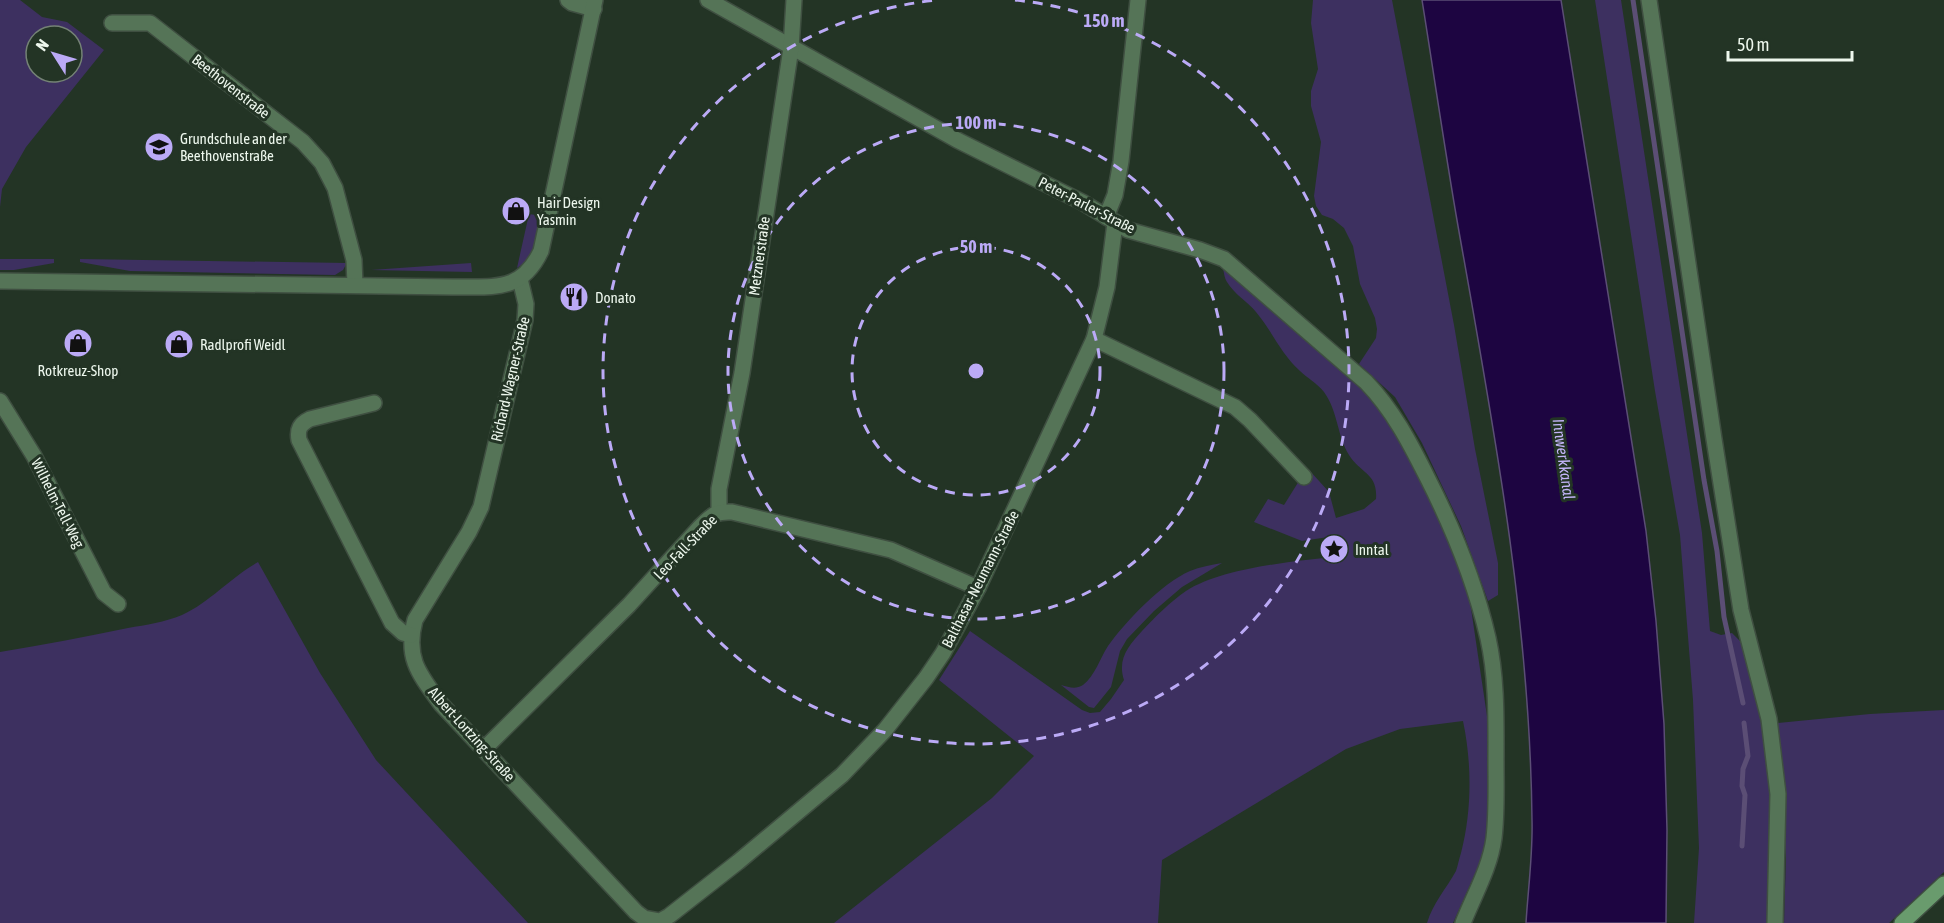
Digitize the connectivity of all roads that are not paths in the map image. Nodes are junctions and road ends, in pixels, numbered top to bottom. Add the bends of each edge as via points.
1 (568, 0) edge
2 (708, 0) edge
3 (794, 0) edge
4 (1138, 0) edge
5 (1649, 0) edge
6 (595, 4) edge
7 (112, 23) dead end
8 (790, 48) junction
9 (1110, 220) junction
10 (520, 279) junction
11 (0, 281) edge
12 (355, 285) junction
13 (1094, 339) junction
14 (0, 401) edge
15 (374, 403) dead end
16 (1304, 477) dead end
17 (719, 511) junction
18 (978, 588) junction
19 (118, 604) dead end
20 (411, 635) junction
21 (484, 749) junction
22 (1944, 884) edge
23 (652, 921) joint
24 (1463, 923) edge
25 (1775, 923) edge
26 (1902, 923) edge

1 - 6 street
2 - 8 street, Peter-Parler-Straße
3 - 8 street, Metznerstraße
4 - 9 street, Balthasar-Neumann-Straße
5 - 25 street via 1738,590 1769,719 1778,794
6 - 10 street via 541,251 532,269
7 - 12 street, Beethovenstraße via 150,23 316,154 335,188 354,260
8 - 9 street, Peter-Parler-Straße
8 - 17 street, Metznerstraße via 742,373 719,489
9 - 13 street, Balthasar-Neumann-Straße via 1107,287
9 - 24 street, Peter-Parler-Straße via 1128,230 1214,254 1228,262 1380,396 1435,493 1469,575 1488,638 1494,682 1493,840
10 - 12 street via 496,286
10 - 20 street, Richard-Wagner-Straße via 525,320 481,507 422,605
11 - 12 street
13 - 16 street via 1235,408
13 - 18 street, Balthasar-Neumann-Straße
14 - 19 street, Wilhelm-Tell-Weg via 34,456 104,593
15 - 20 street via 303,422 299,440 392,622
17 - 18 street, Leo-Fall-Straße via 891,550
17 - 21 street, Leo-Fall-Straße
18 - 23 street, Balthasar-Neumann-Straße via 926,678 864,753 738,862 669,916
20 - 21 street, Albert-Lortzing-Straße via 417,669 441,704
21 - 23 street, Albert-Lortzing-Straße via 636,912
22 - 26 street

